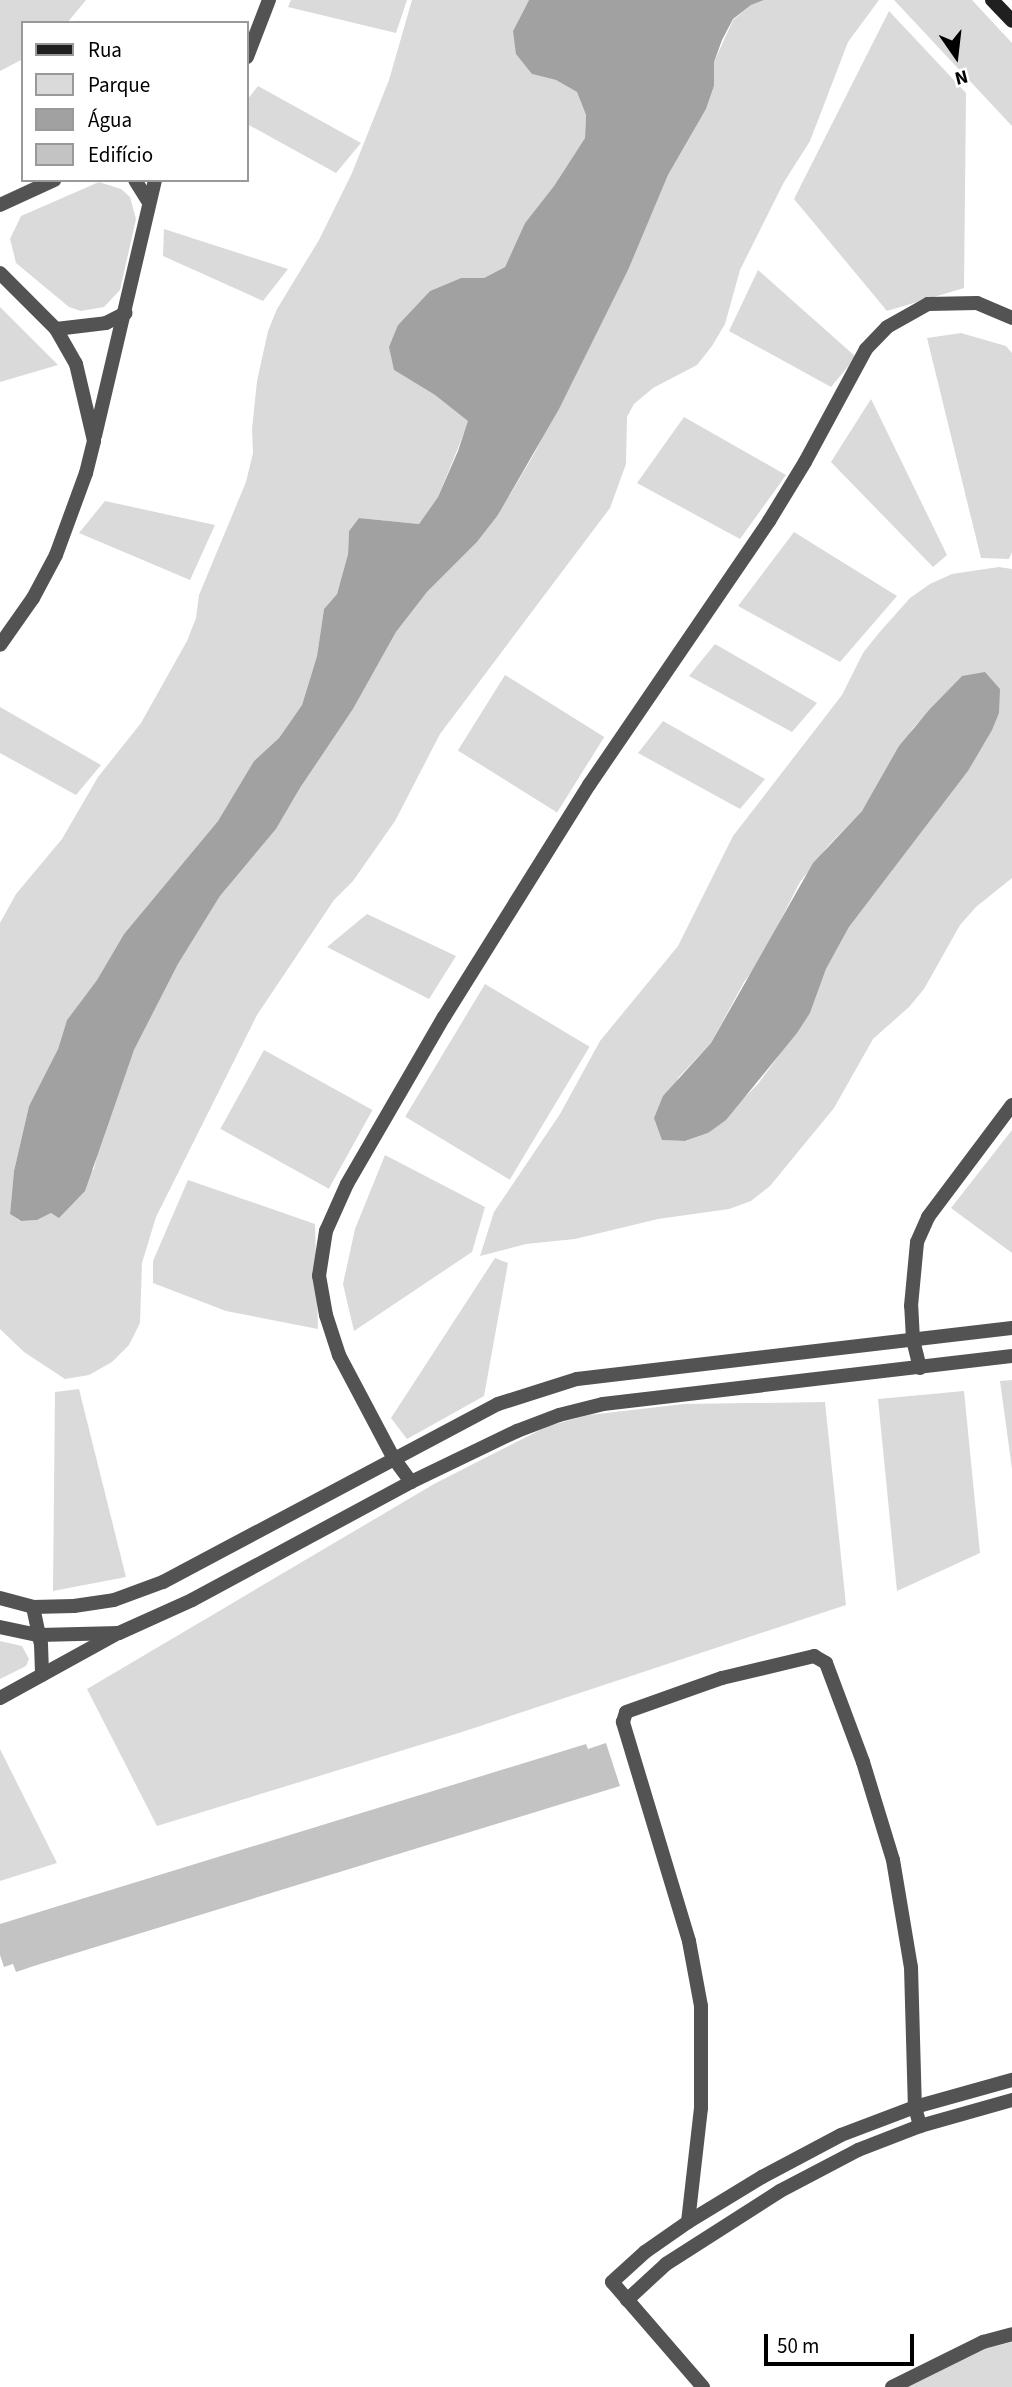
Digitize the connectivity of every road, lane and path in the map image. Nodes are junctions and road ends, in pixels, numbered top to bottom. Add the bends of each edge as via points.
1 (269, 0) edge
2 (992, 0) edge
3 (1012, 21) edge
4 (248, 54) edge
5 (50, 182) edge
6 (136, 182) edge
7 (154, 182) edge
8 (148, 201) junction
9 (0, 205) edge
10 (0, 273) edge
11 (126, 313) junction
12 (1012, 318) edge
13 (56, 329) junction
14 (94, 441) junction
15 (0, 645) edge
16 (1012, 1105) edge
17 (1012, 1328) edge
18 (913, 1340) junction
19 (1012, 1356) edge
20 (920, 1368) junction
21 (394, 1459) junction
22 (411, 1482) junction
23 (0, 1598) edge
24 (33, 1607) junction
25 (0, 1627) edge
26 (119, 1633) junction
27 (39, 1635) junction
28 (43, 1675) junction
29 (0, 1698) edge
30 (1012, 2080) edge
31 (1012, 2101) edge
32 (915, 2107) junction
33 (920, 2126) junction
34 (688, 2222) junction
35 (627, 2300) junction
36 (1012, 2334) edge
37 (704, 2387) edge
38 (892, 2387) edge

1 - 4 street
2 - 3 main road
5 - 9 street
6 - 8 street
7 - 8 street
8 - 11 street
10 - 13 street
11 - 13 street via 106,323
11 - 14 street
12 - 21 street via 976,303 928,304 887,327 866,349 769,521 589,785 444,1017 347,1184 326,1231 322,1289 339,1355
13 - 14 street via 76,364
14 - 15 street via 57,555
16 - 18 street via 928,1217 917,1242
17 - 18 street
18 - 20 street
18 - 21 street via 577,1379 498,1404
19 - 20 street
20 - 22 street via 603,1404 517,1431
21 - 22 street
21 - 24 street via 163,1582 114,1600
22 - 26 street via 192,1600
23 - 24 street
24 - 27 street
25 - 27 street
26 - 27 street
26 - 28 street
27 - 28 street
28 - 29 street
30 - 32 street
31 - 33 street
32 - 33 street
32 - 34 street via 832,2140
32 - 34 street via 911,1967 893,1860 826,1663 814,1656 722,1678 626,1712 623,1722 689,1941 701,2006 701,2108
33 - 35 street via 858,2150 780,2190 666,2264
34 - 35 street via 612,2282
35 - 37 street
36 - 38 street

